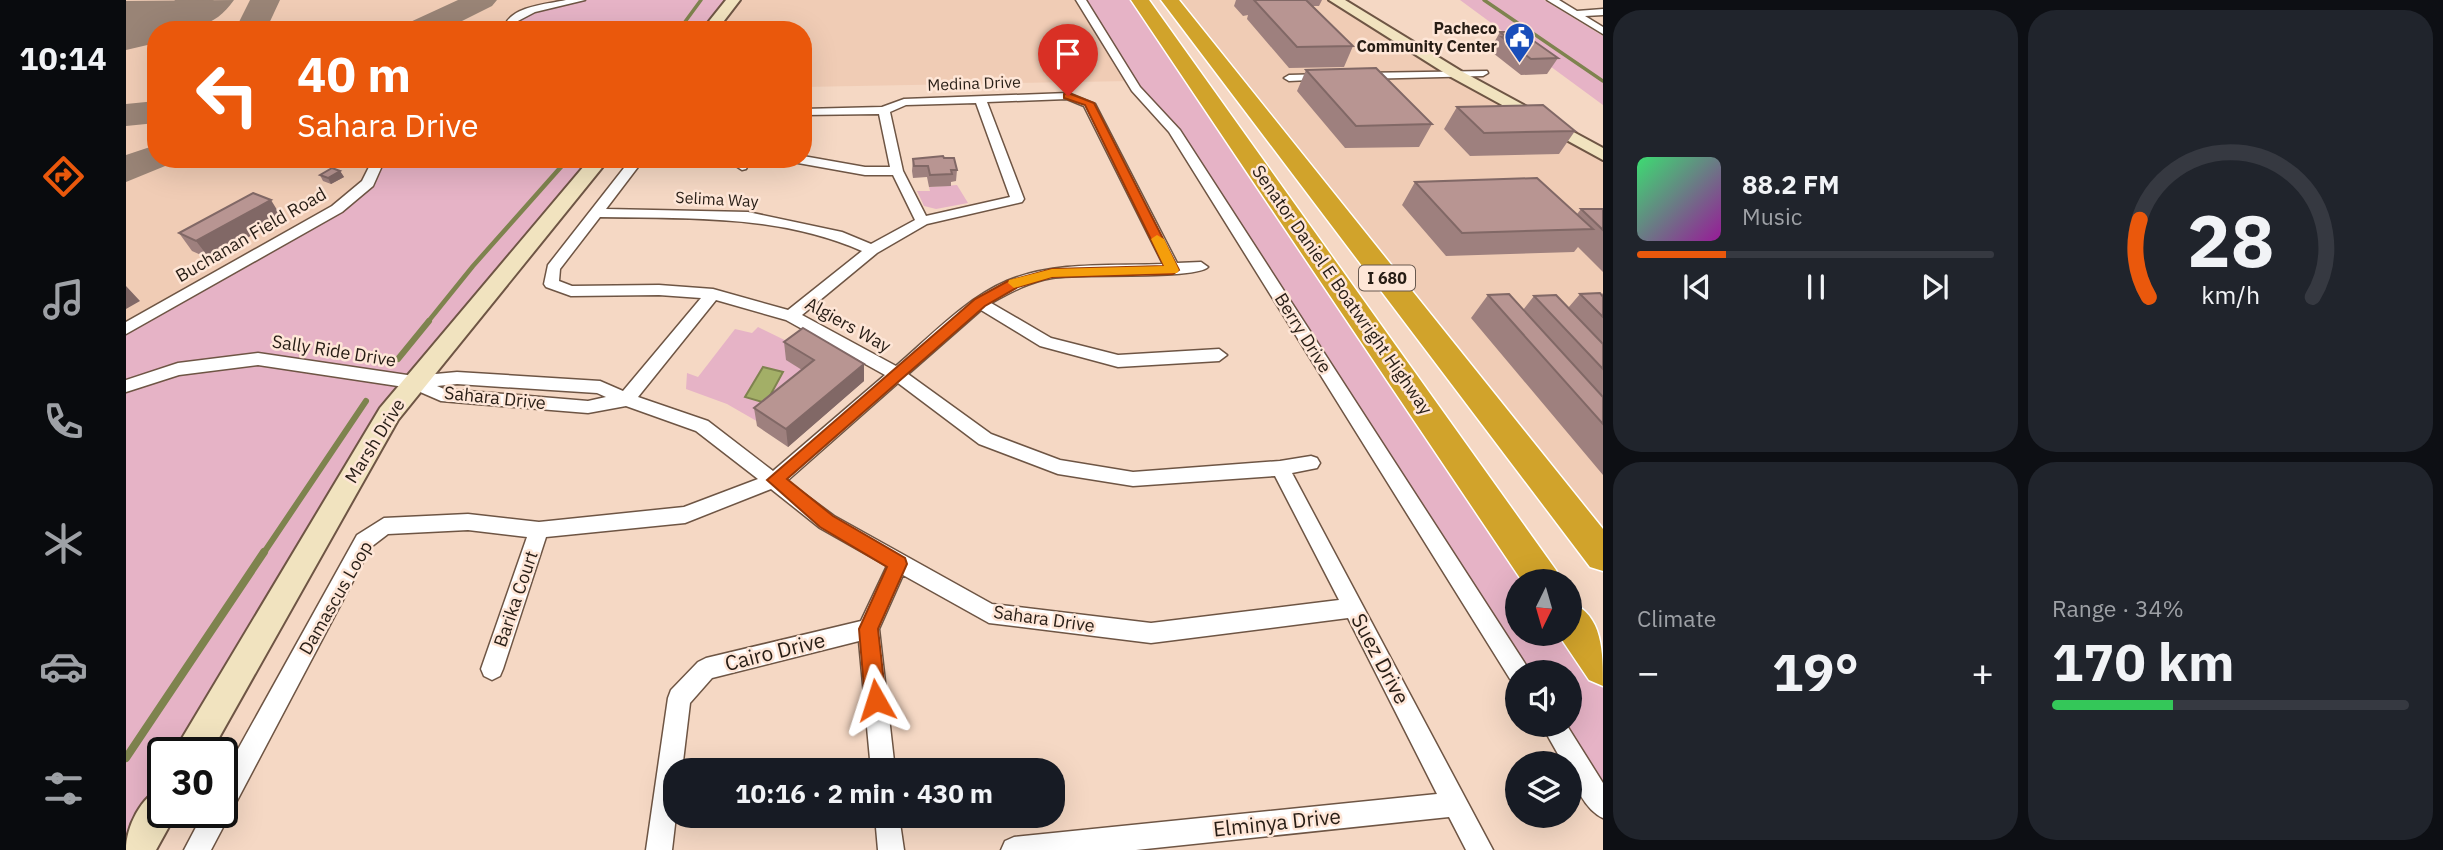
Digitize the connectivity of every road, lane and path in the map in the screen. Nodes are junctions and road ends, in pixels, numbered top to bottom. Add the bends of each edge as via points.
1 (580, 0) edge
2 (733, 0) edge
3 (1081, 0) edge
4 (1140, 0) edge
5 (1170, 0) edge
6 (1336, 0) edge
7 (1360, 0) edge
8 (1552, 0) edge
9 (1603, 12) edge
10 (1573, 14) junction
11 (512, 21) edge
12 (716, 21) edge
13 (1603, 31) edge
14 (1483, 73) junction
15 (1456, 74) junction
16 (1289, 78) dead end
17 (980, 99) junction
18 (884, 110) junction
19 (812, 112) edge
20 (1603, 137) edge
21 (1603, 155) edge
22 (812, 162) edge
23 (375, 168) edge
24 (592, 168) edge
25 (631, 168) edge
26 (897, 171) junction
27 (598, 213) junction
28 (922, 221) junction
29 (872, 250) junction
30 (1201, 267) dead end
31 (1173, 270) junction
32 (713, 294) junction
33 (980, 303) junction
34 (791, 316) junction
35 (126, 329) edge
36 (1219, 355) dead end
37 (898, 375) junction
38 (414, 382) junction
39 (126, 386) edge
40 (626, 400) junction
41 (1311, 463) dead end
42 (1280, 468) junction
43 (775, 480) junction
44 (539, 530) junction
45 (1603, 556) edge
46 (898, 564) junction
47 (1536, 569) edge
48 (1354, 608) junction
49 (868, 629) junction
50 (1582, 636) edge
51 (1510, 660) edge
52 (1603, 667) edge
53 (492, 669) dead end
54 (201, 737) edge
55 (1560, 737) edge
56 (882, 758) edge
57 (238, 773) edge
58 (1456, 804) junction
59 (1603, 806) edge
60 (149, 828) edge
61 (209, 828) edge
62 (888, 828) edge
63 (136, 850) edge
64 (197, 850) edge
65 (659, 850) edge
66 (891, 850) edge
67 (1014, 850) edge
68 (1480, 850) edge

1 - 11 street
2 - 12 main road
3 - 51 street, Berry Drive via 1136,89 1174,130
4 - 47 highway, Senator Daniel E Boatwright Highway / I 680
5 - 45 highway, Senator Daniel E Boatwright Highway / I 680
6 - 15 main road
7 - 14 main road
8 - 10 street
9 - 10 street
10 - 13 street
14 - 15 street
14 - 20 main road
15 - 16 street
15 - 21 main road
17 - 18 street, Medina Drive via 904,102
17 - 28 street via 1017,199
17 - 31 street, Medina Drive via 1068,96 1089,103
18 - 19 street, Medina Drive
18 - 26 street
22 - 26 street via 865,171
23 - 35 street, Buchanan Field Road via 368,183 337,209
24 - 38 main road, Marsh Drive
25 - 27 street
26 - 28 street
27 - 29 street, Selima Way via 748,216 837,235
27 - 32 street, Algiers Way via 553,268 551,284 571,291
28 - 29 street
29 - 34 street
30 - 31 street, Damascus Loop
31 - 33 street, Damascus Loop via 1052,273 1013,284
32 - 34 street, Algiers Way
32 - 40 street
33 - 36 street via 1046,342 1118,361
33 - 37 street, Damascus Loop
34 - 37 street, Algiers Way
37 - 42 street, Algiers Way via 985,439 1058,467 1133,479
37 - 43 street, Damascus Loop
38 - 39 street, Sally Ride Drive via 258,359 178,369
38 - 40 street, Sahara Drive via 454,396 588,407
38 - 54 main road, Marsh Drive via 389,414
40 - 43 street, Sahara Drive via 702,426
41 - 42 street, Algiers Way
42 - 48 street, Suez Drive
43 - 44 street, Damascus Loop via 685,515
43 - 46 street, Sahara Drive via 827,522
44 - 53 street, Barika Court
44 - 57 street, Damascus Loop via 468,522 384,526 364,541
46 - 48 street, Sahara Drive via 989,613 1151,633
46 - 49 street
48 - 58 street, Suez Drive
49 - 56 street
49 - 65 street, Cairo Drive via 706,669 679,698
50 - 52 highway
55 - 59 street
58 - 67 street, Elminya Drive
58 - 68 street, Suez Drive
60 - 63 main road
61 - 64 street
62 - 66 street

